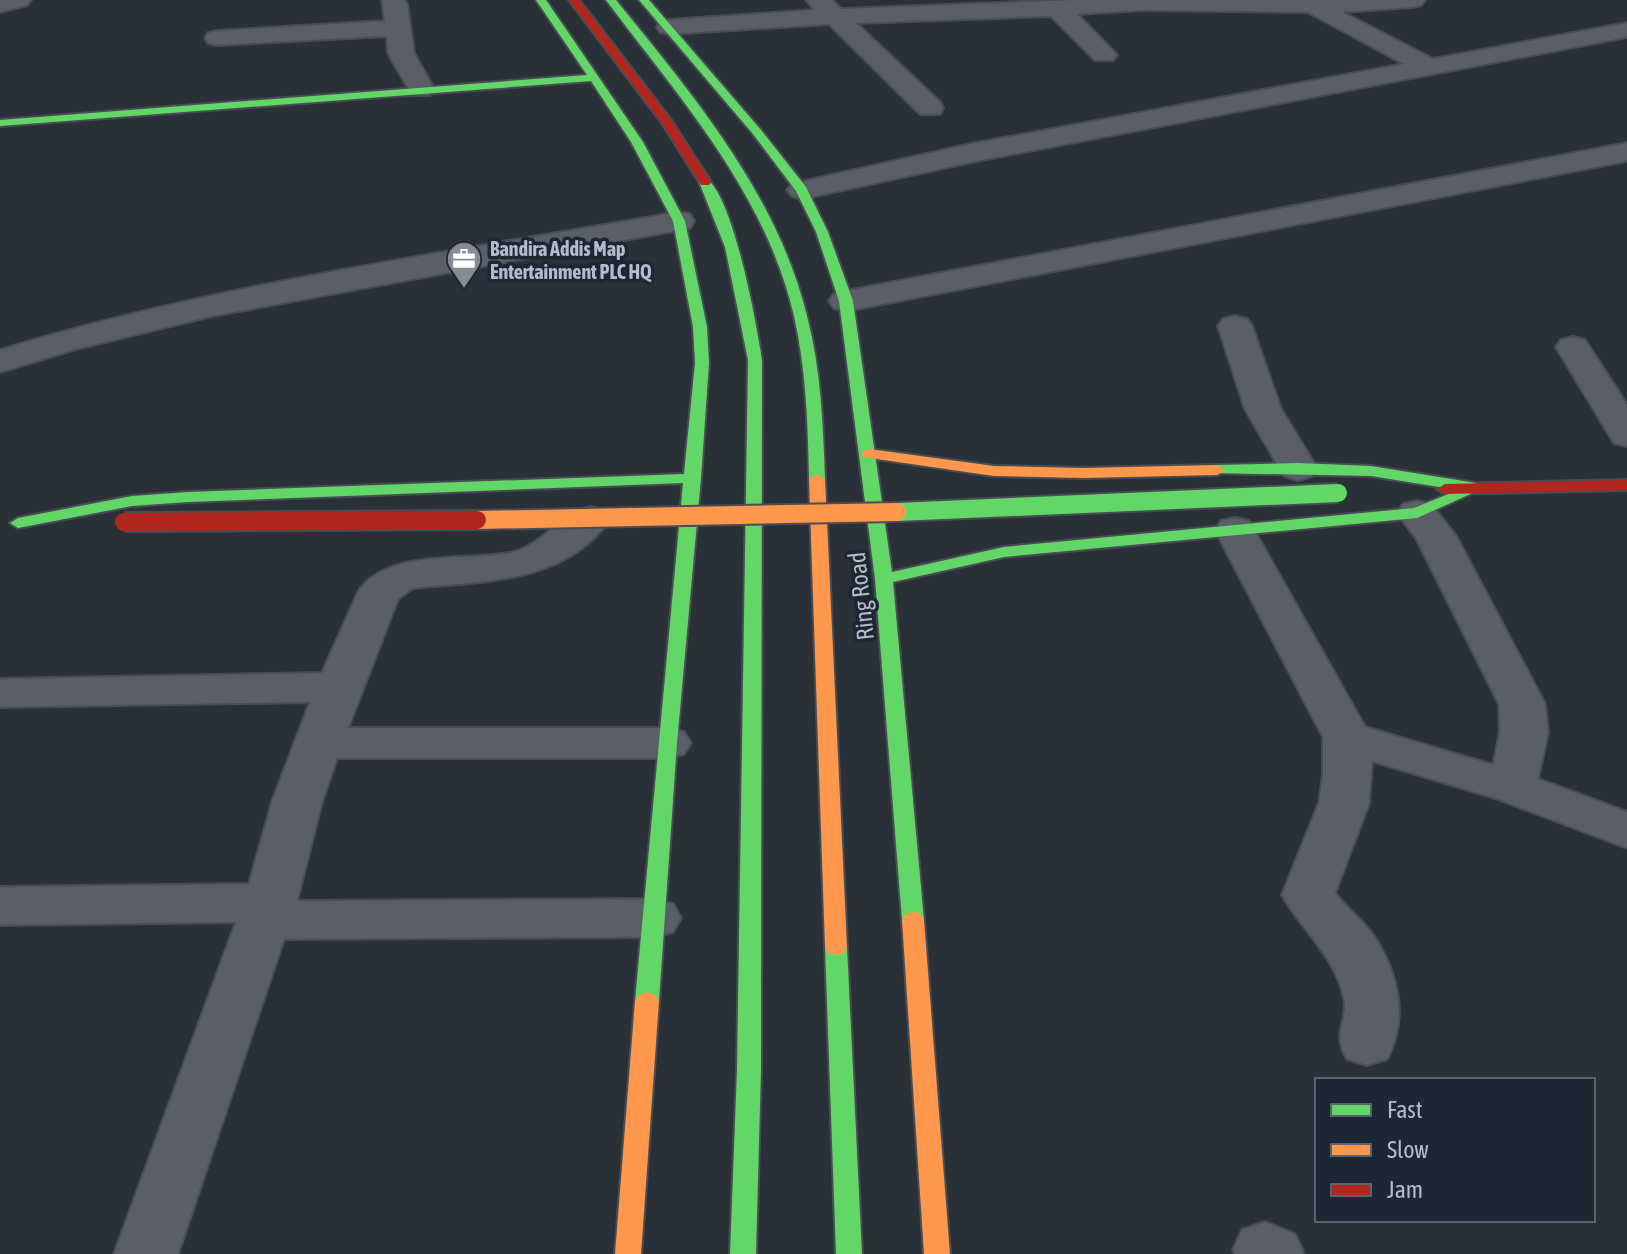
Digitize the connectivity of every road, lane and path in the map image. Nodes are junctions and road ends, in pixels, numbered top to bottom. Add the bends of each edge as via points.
1 (19, 0) edge
2 (386, 0) edge
3 (541, 0) edge
4 (574, 0) edge
5 (611, 0) edge
6 (644, 0) edge
7 (1413, 0) edge
8 (1253, 1) edge
9 (1139, 2) edge
10 (1309, 4) junction
11 (0, 5) edge
12 (985, 6) edge
13 (827, 8) edge
14 (1057, 8) junction
15 (669, 27) junction
16 (396, 28) junction
17 (1620, 37) edge
18 (217, 38) dead end
19 (1104, 55) dead end
20 (1427, 66) junction
21 (593, 78) junction
22 (421, 89) junction
23 (930, 108) dead end
24 (0, 123) edge
25 (1627, 152) edge
26 (802, 190) junction
27 (679, 221) junction
28 (846, 301) junction
29 (1235, 326) dead end
30 (1573, 347) dead end
31 (0, 361) edge
32 (1627, 435) edge
33 (869, 454) junction
34 (1298, 468) junction
35 (693, 478) junction
36 (1627, 485) edge
37 (1476, 488) junction
38 (1345, 493) dead end
39 (1400, 502) junction
40 (590, 519) junction
41 (9, 523) edge
42 (1235, 530) junction
43 (884, 579) junction
44 (339, 687) junction
45 (0, 693) edge
46 (1347, 737) junction
47 (319, 743) junction
48 (667, 743) junction
49 (1512, 787) junction
50 (1627, 831) edge
51 (0, 906) edge
52 (266, 911) junction
53 (654, 918) junction
54 (1367, 1043) dead end
55 (146, 1254) edge
56 (628, 1254) edge
57 (743, 1254) edge
58 (849, 1254) edge
59 (937, 1254) edge

1 - 11 street
2 - 16 street via 395,4
3 - 21 main road
4 - 57 main road via 680,142 716,202 741,277 755,360
5 - 58 main road, Ring Road via 751,190 795,293 809,366
6 - 15 main road, Ring Road
7 - 10 street
8 - 9 street
8 - 10 street
9 - 14 street
10 - 20 street
12 - 13 street
12 - 14 street
13 - 15 street
13 - 23 street
14 - 19 street
15 - 26 main road, Ring Road
16 - 18 street
16 - 22 street via 401,53
17 - 20 street
20 - 26 street
21 - 22 main road
21 - 27 main road via 637,142
22 - 24 main road
25 - 28 street
26 - 28 main road, Ring Road
27 - 31 street via 212,306
27 - 35 main road via 702,363
28 - 33 main road, Ring Road
29 - 34 street via 1263,409
30 - 32 street
33 - 34 main road via 994,471
33 - 43 main road, Ring Road
34 - 37 main road via 1371,471
35 - 41 main road via 188,497 132,501
35 - 48 main road
36 - 37 main road
37 - 39 main road
37 - 39 main road
38 - 40 main road, bridge via 946,511
39 - 42 main road
39 - 49 street via 1435,536 1522,704 1524,732
40 - 41 main road, bridge
40 - 44 street via 523,564 402,576 379,592
42 - 43 main road via 1004,552
42 - 46 street
43 - 59 main road, Ring Road
44 - 45 street
44 - 47 street
46 - 49 street
46 - 54 street via 1349,783 1308,895 1358,959 1373,1000
47 - 48 street
47 - 52 street
48 - 53 main road
49 - 50 street
51 - 52 street
52 - 53 street
52 - 55 street
53 - 56 main road

